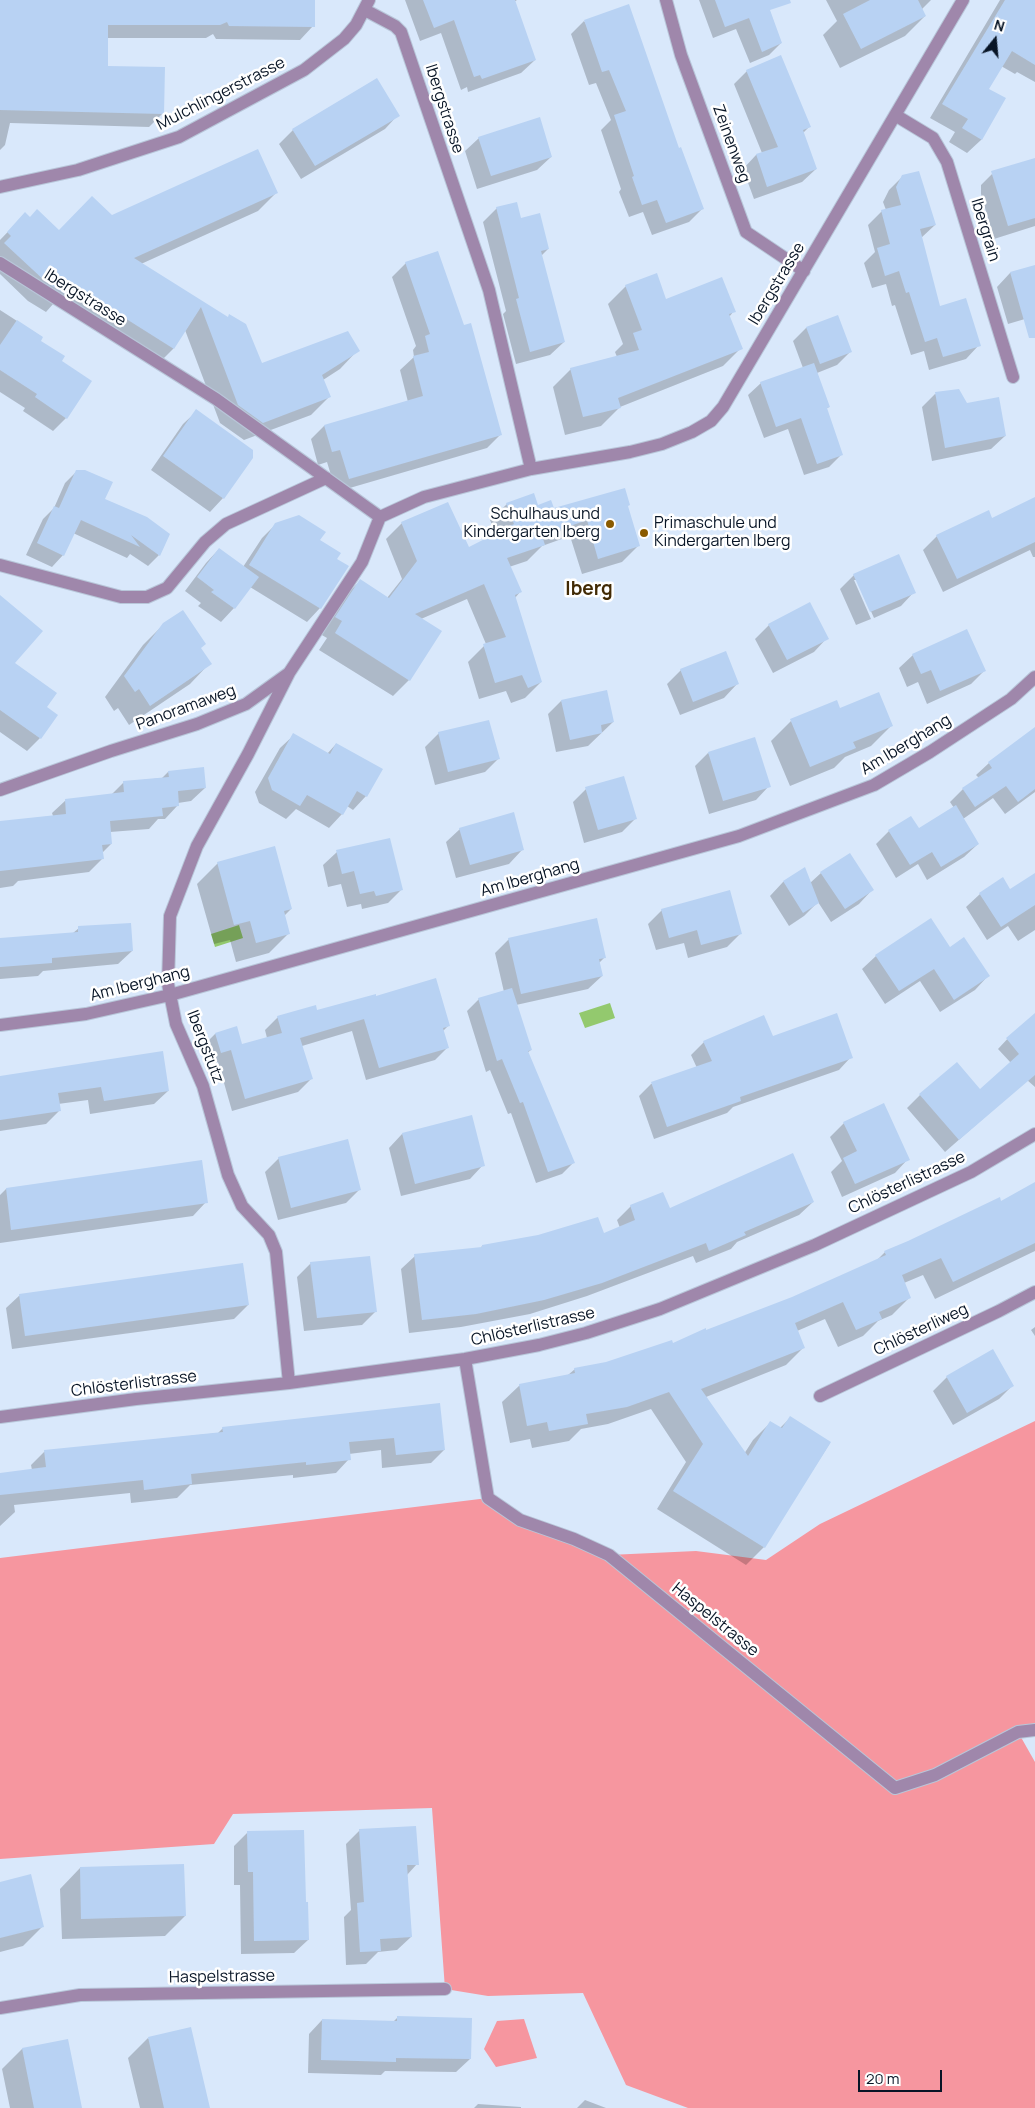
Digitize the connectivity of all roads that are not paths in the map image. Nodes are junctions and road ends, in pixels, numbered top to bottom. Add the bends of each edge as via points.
1 (666, 0) edge
2 (963, 0) edge
3 (367, 5) edge
4 (896, 115) junction
5 (0, 187) edge
6 (0, 263) edge
7 (804, 271) junction
8 (1012, 377) dead end
9 (531, 469) junction
10 (326, 478) junction
11 (380, 517) junction
12 (0, 565) edge
13 (290, 673) junction
14 (1035, 678) edge
15 (0, 790) edge
16 (170, 994) junction
17 (0, 1025) edge
18 (1035, 1134) edge
19 (1035, 1292) edge
20 (465, 1359) junction
21 (289, 1383) junction
22 (820, 1396) dead end
23 (0, 1417) edge
24 (1035, 1730) edge
25 (445, 1989) dead end
26 (0, 2008) edge

1 - 7 street, Zeinenweg via 681,54 746,232
2 - 4 street, Ibergstrasse
3 - 5 street, Mulchlingerstrasse via 344,40 304,70 179,137 78,170
3 - 9 street, Ibergstrasse via 401,32 489,290
4 - 7 street, Ibergstrasse
4 - 8 street, Ibergrain via 932,138 947,162
6 - 10 street, Ibergstrasse via 216,399
7 - 9 street, Ibergstrasse via 736,388 711,420 662,444
9 - 11 street, Ibergstrasse via 424,497
10 - 11 street, Ibergstrasse
10 - 12 street via 226,524 205,542 167,588 147,597 121,597
11 - 13 street, Panoramaweg via 362,562
13 - 15 street, Panoramaweg via 246,704 197,724
13 - 16 street, Ibergstutz via 197,846 170,916
14 - 16 street, Am Iberghang via 1011,699 874,785 739,836
16 - 17 street, Am Iberghang via 86,1014
16 - 21 street, Ibergstutz via 176,1024 204,1086 228,1175 242,1206 269,1235 276,1252
18 - 20 street, Chlösterlistrasse via 962,1176 815,1244 660,1309 558,1340
19 - 22 street, Chlösterliweg
20 - 21 street, Chlösterlistrasse
20 - 24 street, Haspelstrasse via 488,1498 520,1520 609,1555 895,1788 935,1775 1018,1732
21 - 23 street, Chlösterlistrasse
25 - 26 street, Haspelstrasse via 80,1995

